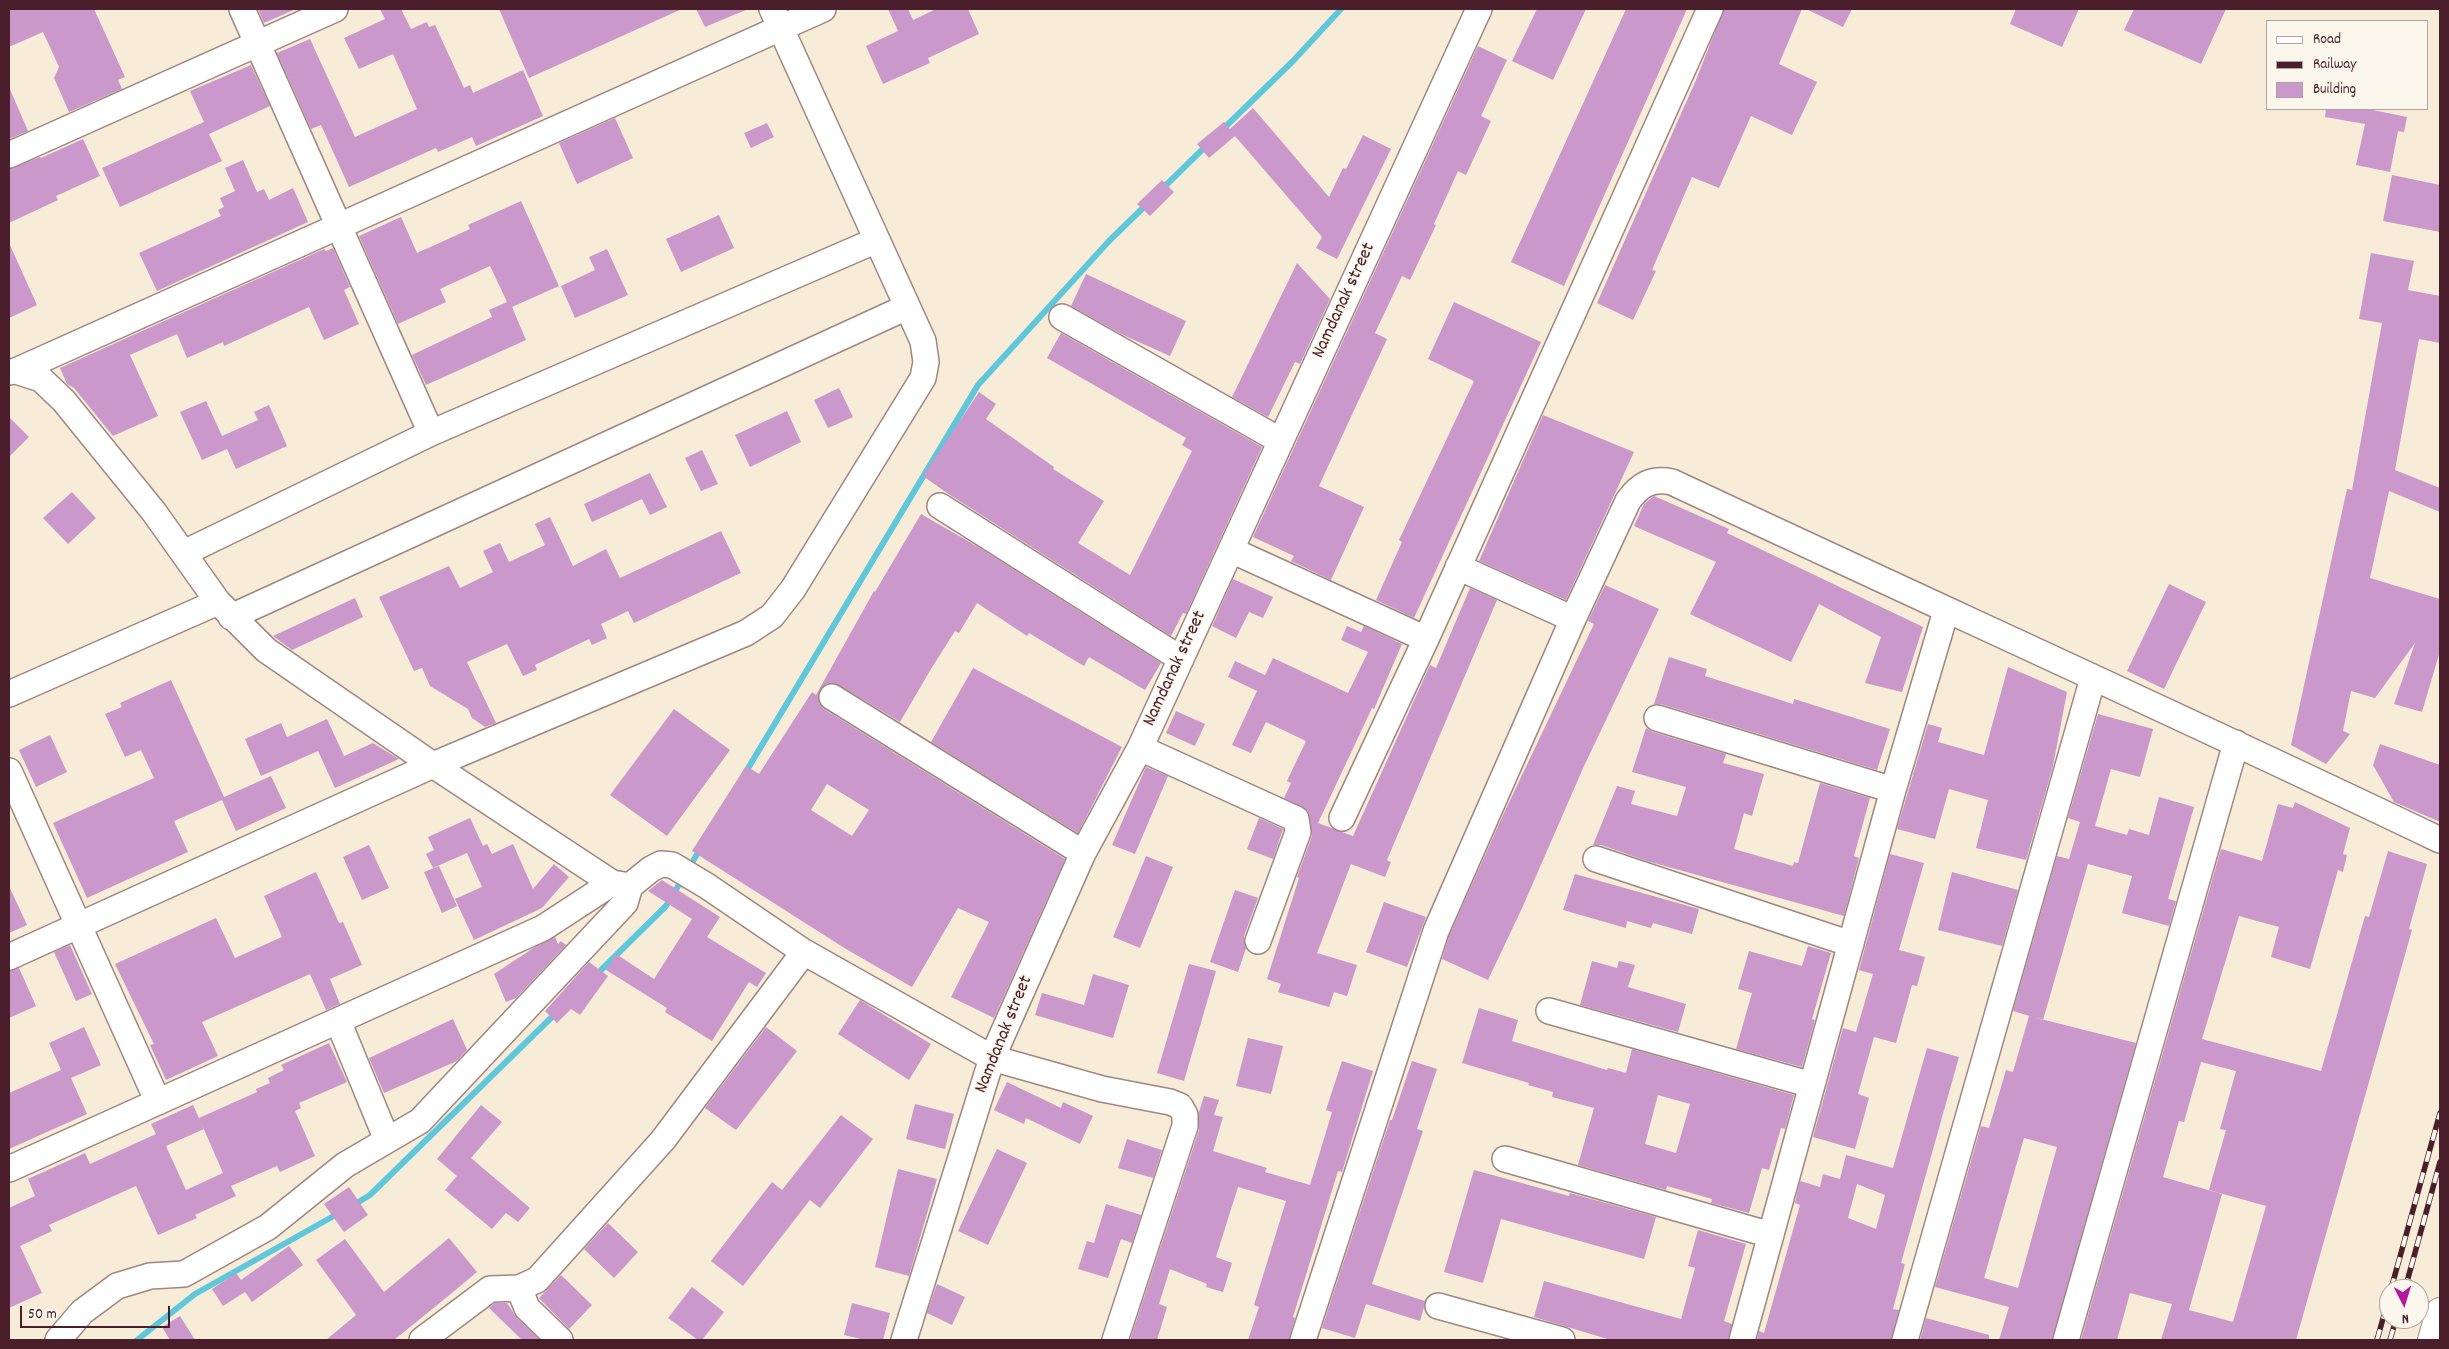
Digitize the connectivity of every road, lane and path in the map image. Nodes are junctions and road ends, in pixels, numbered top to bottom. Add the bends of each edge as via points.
1 (242, 9) edge
2 (335, 9) edge
3 (823, 9) edge
4 (1479, 9) edge
5 (1710, 9) edge
6 (776, 18) edge
7 (258, 44) junction
8 (9, 155) edge
9 (339, 226) junction
10 (876, 240) junction
11 (907, 307) junction
12 (1062, 317) dead end
13 (13, 372) edge
14 (431, 433) junction
15 (1281, 441) junction
16 (940, 506) dead end
17 (1231, 550) junction
18 (184, 553) junction
19 (1458, 567) junction
20 (225, 609) junction
21 (1946, 611) junction
22 (1573, 619) junction
23 (1426, 639) junction
24 (1181, 659) junction
25 (2094, 678) junction
26 (9, 694) edge
27 (832, 697) dead end
28 (1657, 718) dead end
29 (2236, 743) junction
30 (1140, 748) junction
31 (433, 765) junction
32 (9, 771) edge
33 (1893, 790) junction
34 (1342, 818) dead end
35 (2440, 840) edge
36 (1083, 853) junction
37 (1596, 859) dead end
38 (621, 885) junction
39 (78, 925) junction
40 (1258, 941) dead end
41 (1850, 944) junction
42 (804, 952) junction
43 (9, 957) edge
44 (1549, 1011) dead end
45 (338, 1020) junction
46 (992, 1058) junction
47 (1812, 1085) junction
48 (158, 1102) junction
49 (387, 1140) junction
50 (1504, 1160) dead end
51 (9, 1169) edge
52 (1771, 1236) junction
53 (519, 1288) junction
54 (1438, 1306) dead end
55 (2440, 1312) edge
56 (58, 1340) edge
57 (422, 1340) edge
58 (560, 1340) edge
59 (904, 1340) edge
60 (1115, 1340) edge
61 (1303, 1340) edge
62 (1562, 1340) edge
63 (1742, 1340) edge
64 (1905, 1340) edge
65 (2066, 1340) edge
66 (2432, 1340) edge

1 - 7 street
2 - 7 street
3 - 6 street
4 - 15 street, Namdanak street
5 - 19 street
6 - 9 street
6 - 10 street
7 - 8 street
7 - 9 street
9 - 13 street
9 - 14 street
10 - 11 street
10 - 14 street
11 - 20 street
11 - 31 street via 922,341 926,362 923,378 793,589 772,616 746,633
12 - 15 street
13 - 18 street via 41,379 64,401
14 - 18 street
15 - 17 street, Namdanak street
16 - 24 street
17 - 23 street
17 - 24 street, Namdanak street
18 - 20 street
19 - 22 street
19 - 23 street
20 - 26 street
20 - 31 street via 266,650
21 - 22 street via 1672,482 1658,480 1646,483 1628,501
21 - 25 street
21 - 33 street
22 - 61 street via 1436,931
23 - 34 street
24 - 30 street, Namdanak street
25 - 29 street
25 - 64 street
27 - 36 street
28 - 33 street
29 - 35 street
29 - 65 street
30 - 36 street, Namdanak street
30 - 40 street via 1296,819 1298,832
31 - 38 street
31 - 39 street
32 - 39 street
33 - 41 street
36 - 46 street, Namdanak street
37 - 41 street
38 - 42 street via 661,864 672,865
38 - 45 street via 543,928
38 - 49 street via 625,902 420,1121
39 - 43 street
39 - 48 street
41 - 47 street
42 - 46 street
42 - 53 street via 663,1140 536,1280
44 - 47 street
45 - 48 street
45 - 49 street
46 - 59 street, Namdanak street
46 - 60 street via 1102,1089 1170,1102 1180,1106 1185,1115 1185,1126
47 - 52 street
48 - 51 street
49 - 56 street via 345,1165 268,1226 184,1274 150,1276 117,1286 82,1312
50 - 52 street
52 - 63 street
53 - 57 street via 490,1289
53 - 58 street via 527,1308
54 - 62 street
55 - 66 main road

